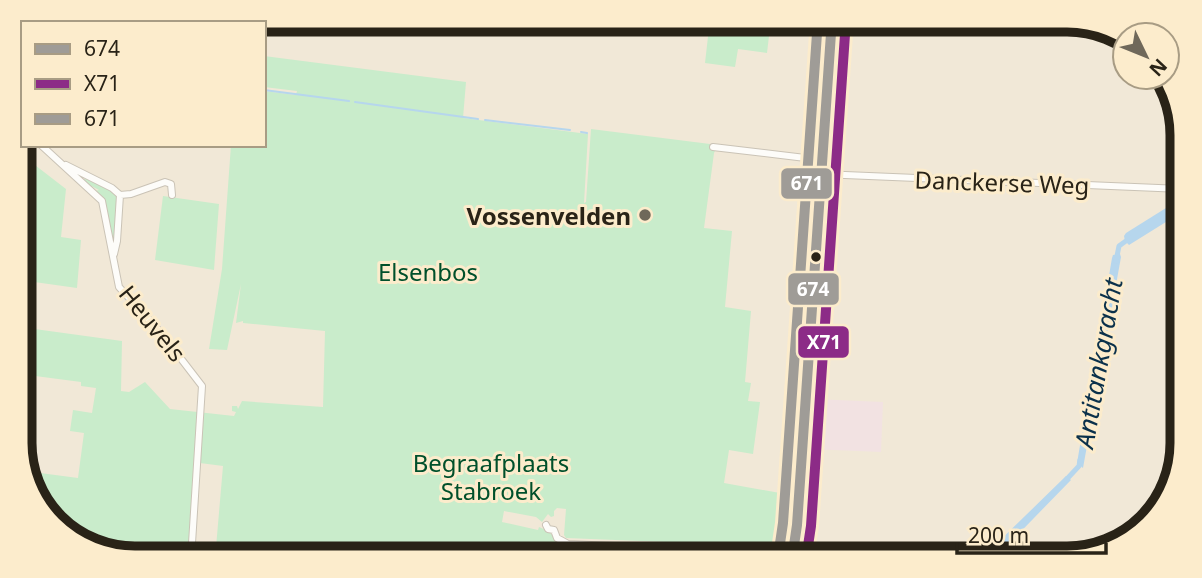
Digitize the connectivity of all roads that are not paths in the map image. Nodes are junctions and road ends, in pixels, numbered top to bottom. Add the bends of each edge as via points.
1 (831, 32) edge
2 (43, 147) edge
3 (713, 147) dead end
4 (822, 160) junction
5 (63, 164) junction
6 (821, 174) junction
7 (1170, 189) edge
8 (120, 195) junction
9 (172, 195) dead end
10 (113, 256) junction
11 (546, 525) dead end
12 (192, 546) edge
13 (606, 546) edge
14 (796, 546) edge

1 - 4 main road
2 - 5 street, Heuvels
3 - 4 street
4 - 6 main road
5 - 8 street, Heuvels
5 - 10 street, Heuvels via 102,201
6 - 7 street, Danckerse Weg
6 - 14 main road
8 - 9 street via 165,182 171,184
8 - 10 street, Heuvels
10 - 12 street, Heuvels via 119,287 202,386
11 - 13 street via 568,544

